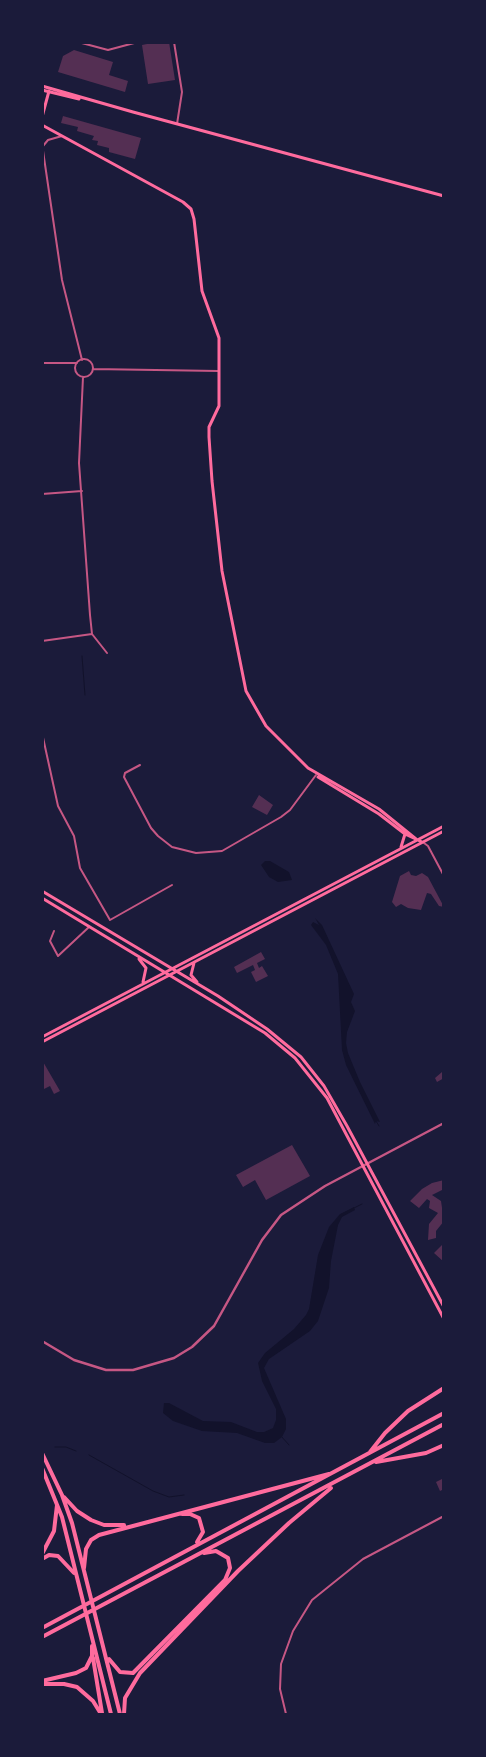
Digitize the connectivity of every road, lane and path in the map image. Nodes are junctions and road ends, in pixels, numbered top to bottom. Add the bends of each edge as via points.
1 (78, 42) edge
2 (138, 42) edge
3 (174, 42) edge
4 (42, 86) edge
5 (42, 90) edge
6 (49, 90) junction
7 (42, 117) edge
8 (42, 125) edge
9 (177, 125) junction
10 (65, 136) junction
11 (43, 145) edge
12 (444, 196) edge
13 (82, 360) junction
14 (42, 363) edge
15 (77, 364) junction
16 (93, 369) junction
17 (219, 371) junction
18 (83, 377) junction
19 (82, 491) junction
20 (42, 494) edge
21 (92, 634) junction
22 (42, 641) edge
23 (107, 653) dead end
24 (42, 733) edge
25 (140, 765) dead end
26 (316, 775) junction
27 (444, 826) edge
28 (444, 831) edge
29 (405, 834) junction
30 (416, 839) junction
31 (422, 842) junction
32 (401, 848) junction
33 (444, 876) edge
34 (172, 885) dead end
35 (42, 891) edge
36 (52, 897) junction
37 (42, 898) edge
38 (89, 926) junction
39 (54, 931) dead end
40 (137, 957) junction
41 (194, 963) junction
42 (171, 969) junction
43 (165, 972) junction
44 (177, 972) junction
45 (172, 975) junction
46 (143, 984) junction
47 (201, 986) junction
48 (42, 1037) edge
49 (42, 1042) edge
50 (444, 1123) edge
51 (367, 1162) junction
52 (361, 1166) junction
53 (444, 1307) edge
54 (444, 1319) edge
55 (42, 1341) edge
56 (444, 1388) edge
57 (444, 1413) edge
58 (444, 1424) edge
59 (444, 1445) edge
60 (42, 1453) edge
61 (370, 1453) junction
62 (365, 1466) junction
63 (42, 1468) edge
64 (338, 1471) junction
65 (342, 1480) junction
66 (62, 1495) junction
67 (57, 1503) junction
68 (170, 1515) junction
69 (444, 1516) edge
70 (139, 1523) junction
71 (190, 1548) junction
72 (42, 1554) edge
73 (197, 1555) junction
74 (42, 1559) edge
75 (84, 1568) junction
76 (75, 1574) junction
77 (186, 1623) junction
78 (42, 1628) edge
79 (91, 1636) junction
80 (42, 1637) edge
81 (92, 1656) junction
82 (107, 1656) junction
83 (42, 1683) edge
84 (102, 1714) edge
85 (111, 1714) edge
86 (122, 1714) edge
87 (286, 1714) edge

1 - 2 street via 108,50
3 - 9 street via 182,92
4 - 6 main road
5 - 6 main road
6 - 7 main road
6 - 9 main road
8 - 10 main road
9 - 12 main road
10 - 11 street via 48,140
10 - 17 main road via 191,209 202,292 219,338
11 - 13 street via 62,280
13 - 15 street
13 - 16 street via 90,362
14 - 15 street
15 - 18 street via 76,370
16 - 17 street
16 - 18 street via 90,375
17 - 26 main road via 219,406 208,437 213,498 222,571 246,691 266,726
18 - 19 street via 79,462
19 - 20 street
19 - 21 street
21 - 22 street
21 - 23 street
24 - 34 street via 58,806 74,836 80,868 110,920
25 - 26 street via 125,773 124,777 152,828 172,847 196,853 222,851 281,818
26 - 29 main road
26 - 30 main road via 379,809
27 - 30 main road
28 - 31 main road
29 - 30 main road
29 - 32 main road
30 - 31 main road
30 - 32 main road
31 - 33 street via 428,846
31 - 41 main road
32 - 42 main road
35 - 36 main road
36 - 37 main road
36 - 42 main road
37 - 38 main road
38 - 39 street via 58,956 50,941
38 - 40 main road
40 - 43 main road
40 - 46 main road via 146,968
41 - 44 main road
41 - 47 main road via 191,975
42 - 43 main road
42 - 44 main road
43 - 45 main road
43 - 46 main road
44 - 45 main road
44 - 47 main road
45 - 49 main road
45 - 52 main road via 265,1033 295,1058 326,1098
46 - 48 main road
47 - 51 main road via 267,1029 301,1057 324,1086
50 - 51 street
51 - 52 street
51 - 53 main road
52 - 54 main road
52 - 55 street via 281,1215 262,1240 214,1326 199,1342 174,1358 133,1370 106,1370 74,1360
56 - 61 highway via 408,1411
57 - 61 highway
58 - 62 highway
59 - 62 highway via 426,1453
60 - 66 highway
61 - 64 highway
62 - 65 highway
63 - 67 highway
64 - 68 highway
64 - 71 highway
65 - 73 highway
65 - 77 highway via 295,1518
66 - 70 highway via 81,1514 98,1523 113,1526
66 - 75 highway
67 - 72 highway via 54,1531
67 - 76 highway
68 - 70 highway
68 - 71 highway via 190,1514 199,1518 202,1535
69 - 87 street via 363,1559 312,1600 293,1631 281,1664 280,1689
70 - 75 highway via 95,1537 86,1549
71 - 78 highway
73 - 77 highway via 220,1552 228,1558 229,1571 225,1580
73 - 80 highway
74 - 76 highway via 49,1555 58,1556
75 - 82 highway
76 - 79 highway
77 - 82 highway via 133,1673 120,1672
77 - 86 highway via 134,1680
79 - 81 highway
79 - 85 highway
81 - 83 highway via 82,1670
81 - 84 highway
82 - 86 highway
83 - 84 highway via 77,1687 93,1700

